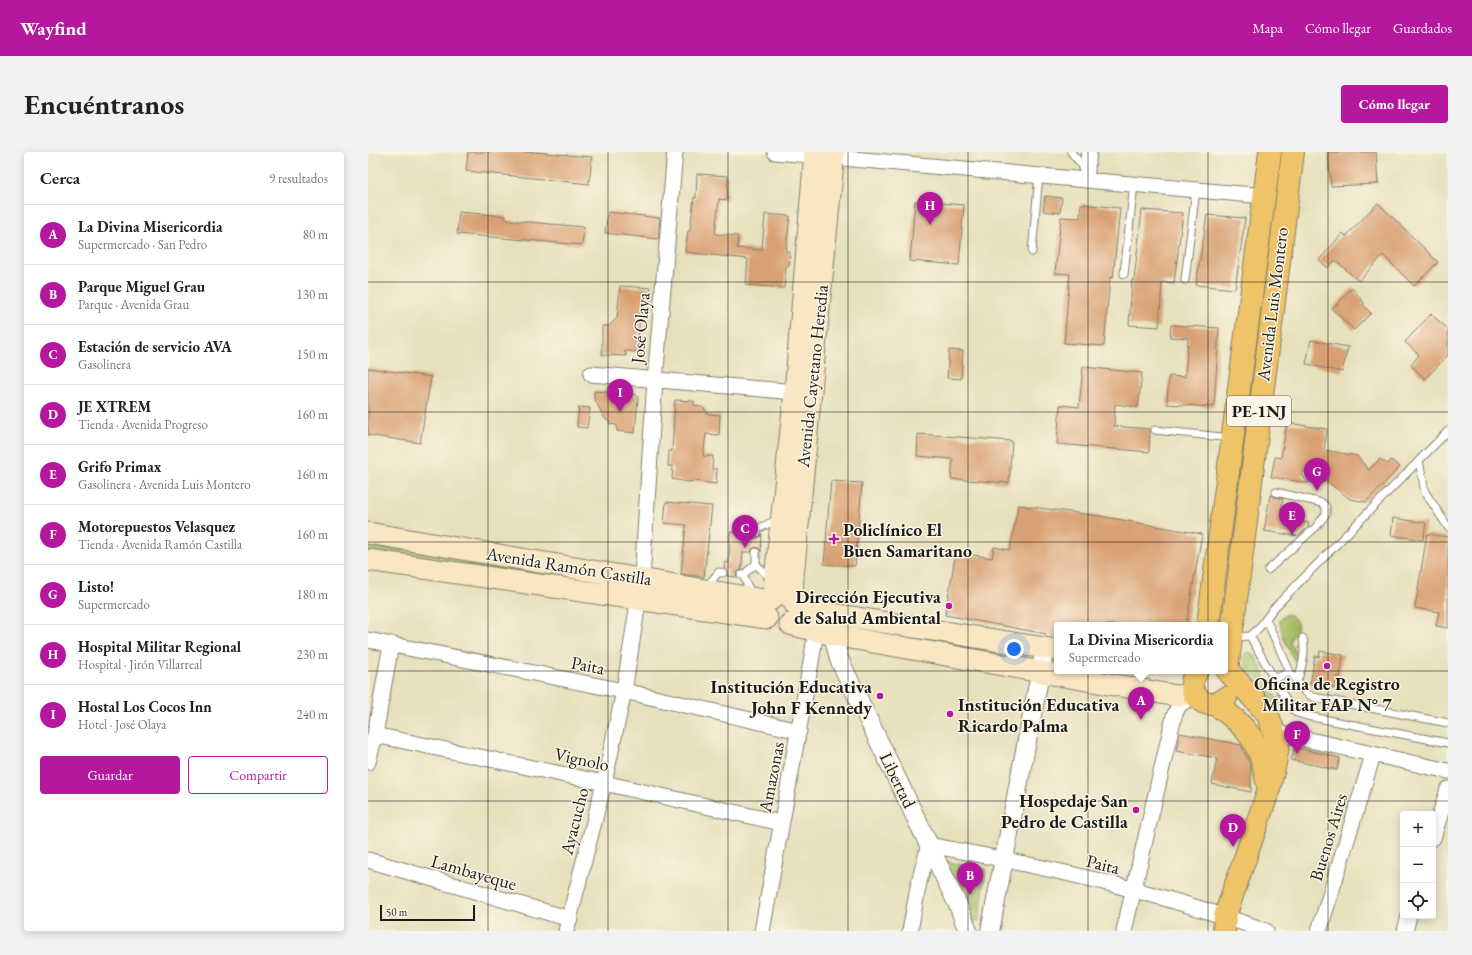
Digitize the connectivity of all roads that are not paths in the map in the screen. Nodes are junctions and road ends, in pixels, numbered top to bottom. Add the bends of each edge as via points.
1 (675, 152) edge
2 (775, 152) edge
3 (1071, 152) edge
4 (1089, 152) edge
5 (1270, 152) edge
6 (1292, 152) edge
7 (824, 154) edge
8 (1039, 175) junction
9 (1087, 176) junction
10 (1134, 184) junction
11 (1196, 190) junction
12 (1264, 196) junction
13 (1032, 252) dead end
14 (1124, 274) dead end
15 (1185, 280) dead end
16 (591, 374) dead end
17 (655, 380) junction
18 (795, 392) junction
19 (1156, 430) dead end
20 (1448, 431) edge
21 (1233, 438) junction
22 (1419, 461) junction
23 (1276, 492) dead end
24 (1223, 507) junction
25 (1246, 510) junction
26 (782, 517) junction
27 (1448, 527) edge
28 (368, 533) edge
29 (757, 533) dead end
30 (756, 552) dead end
31 (368, 560) edge
32 (756, 564) junction
33 (1268, 570) dead end
34 (723, 573) dead end
35 (642, 578) junction
36 (704, 590) junction
37 (1212, 594) junction
38 (1235, 597) junction
39 (638, 599) junction
40 (777, 603) junction
41 (1266, 619) junction
42 (1208, 622) edge
43 (824, 633) junction
44 (1240, 637) junction
45 (1303, 638) dead end
46 (368, 640) edge
47 (391, 644) junction
48 (1051, 649) edge
49 (1228, 667) edge
50 (1041, 670) junction
51 (1228, 671) edge
52 (1054, 672) edge
53 (1228, 672) edge
54 (1290, 672) junction
55 (1062, 674) edge
56 (1195, 674) edge
57 (1274, 679) junction
58 (1297, 682) junction
59 (624, 691) junction
60 (1194, 694) junction
61 (1215, 704) junction
62 (1448, 723) edge
63 (799, 731) junction
64 (1274, 732) junction
65 (375, 735) junction
66 (1448, 743) edge
67 (1373, 755) junction
68 (368, 762) edge
69 (1448, 771) edge
70 (604, 783) junction
71 (1268, 789) junction
72 (1448, 789) edge
73 (781, 823) junction
74 (1436, 828) edge
75 (928, 845) junction
76 (1005, 859) junction
77 (368, 860) edge
78 (1132, 890) junction
79 (1408, 919) edge
80 (568, 925) edge
81 (1221, 926) edge
82 (762, 931) edge
83 (910, 931) edge
84 (968, 931) edge
85 (990, 931) edge
86 (1124, 931) edge
87 (1266, 931) edge
88 (1319, 931) edge
89 (1405, 931) edge

1 - 17 street, José Olaya
2 - 7 street
3 - 9 lane
4 - 9 street
5 - 12 main road, Avenida Luis Montero / PE-1NJ
6 - 25 main road, Avenida Luis Montero / PE-1NJ
7 - 8 street
7 - 18 main road, Avenida Cayetano Heredia
7 - 40 main road, Avenida Cayetano Heredia via 793,577
8 - 9 street
8 - 13 lane
9 - 10 street
10 - 11 street
10 - 14 lane
11 - 12 street
11 - 15 lane
12 - 21 main road, Avenida Luis Montero / PE-1NJ
16 - 17 street
17 - 18 street
17 - 35 street, José Olaya
18 - 26 main road, Avenida Cayetano Heredia
19 - 21 lane
20 - 22 lane
21 - 24 main road, Avenida Luis Montero / PE-1NJ
22 - 27 lane via 1424,492
22 - 41 lane
23 - 33 lane via 1322,503 1326,507 1326,514 1316,527
24 - 25 main road
24 - 37 main road, Avenida Luis Montero / PE-1NJ
25 - 38 main road, Avenida Luis Montero / PE-1NJ
26 - 29 lane via 758,528
26 - 40 main road, Avenida Cayetano Heredia
28 - 35 main road, Avenida Ramón Castilla
30 - 32 lane
31 - 39 main road, Avenida Ramón Castilla
32 - 40 lane
32 - 40 lane via 742,575
34 - 36 lane via 719,572
35 - 36 main road, Avenida Ramón Castilla
35 - 39 street, Ayacucho
36 - 40 main road, Avenida Ramón Castilla
37 - 38 main road
37 - 42 main road, Avenida Luis Montero / PE-1NJ
38 - 44 main road, Avenida Luis Montero / PE-1NJ
39 - 40 main road, Avenida Ramón Castilla
39 - 59 street, Ayacucho
40 - 43 main road, Avenida Ramón Castilla
40 - 48 main road, Avenida Ramón Castilla
41 - 44 lane
41 - 54 lane
43 - 50 main road, Avenida Ramón Castilla
43 - 63 street, Amazonas
43 - 75 street, Libertad
44 - 49 main road, Avenida Luis Montero / PE-1NJ
44 - 57 lane
45 - 58 lane via 1304,659
46 - 47 street, Paita
47 - 59 street, Paita
47 - 65 street
48 - 50 street
50 - 52 main road, Avenida Ramón Castilla
50 - 76 street
51 - 64 main road via 1267,713
53 - 61 main road, PE-1NJ via 1232,689 1225,699
54 - 57 lane
54 - 58 lane
55 - 60 main road, Avenida Ramón Castilla via 1177,696
56 - 60 main road via 1192,681
57 - 66 lane via 1289,705 1297,713
58 - 62 lane via 1313,697
59 - 63 street, Paita
59 - 70 street, Ayacucho
60 - 61 main road via 1204,702
60 - 78 street via 1179,705 1174,716
61 - 71 main road via 1232,716 1261,752
63 - 73 street, Amazonas
64 - 67 street
64 - 71 main road via 1278,747
65 - 68 street
65 - 70 street, Vignolo
67 - 69 street
67 - 88 street, Buenos Aires
70 - 73 street, Vignolo
70 - 80 street, Ayacucho
71 - 81 main road
72 - 74 street
73 - 82 street, Amazonas
75 - 76 street, Paita
75 - 83 street
75 - 84 street, Libertad via 958,904
76 - 78 street, Paita
76 - 85 street
77 - 80 street, Lambayeque
78 - 81 street, Paita
78 - 86 street
79 - 89 street
81 - 87 street, Paita

